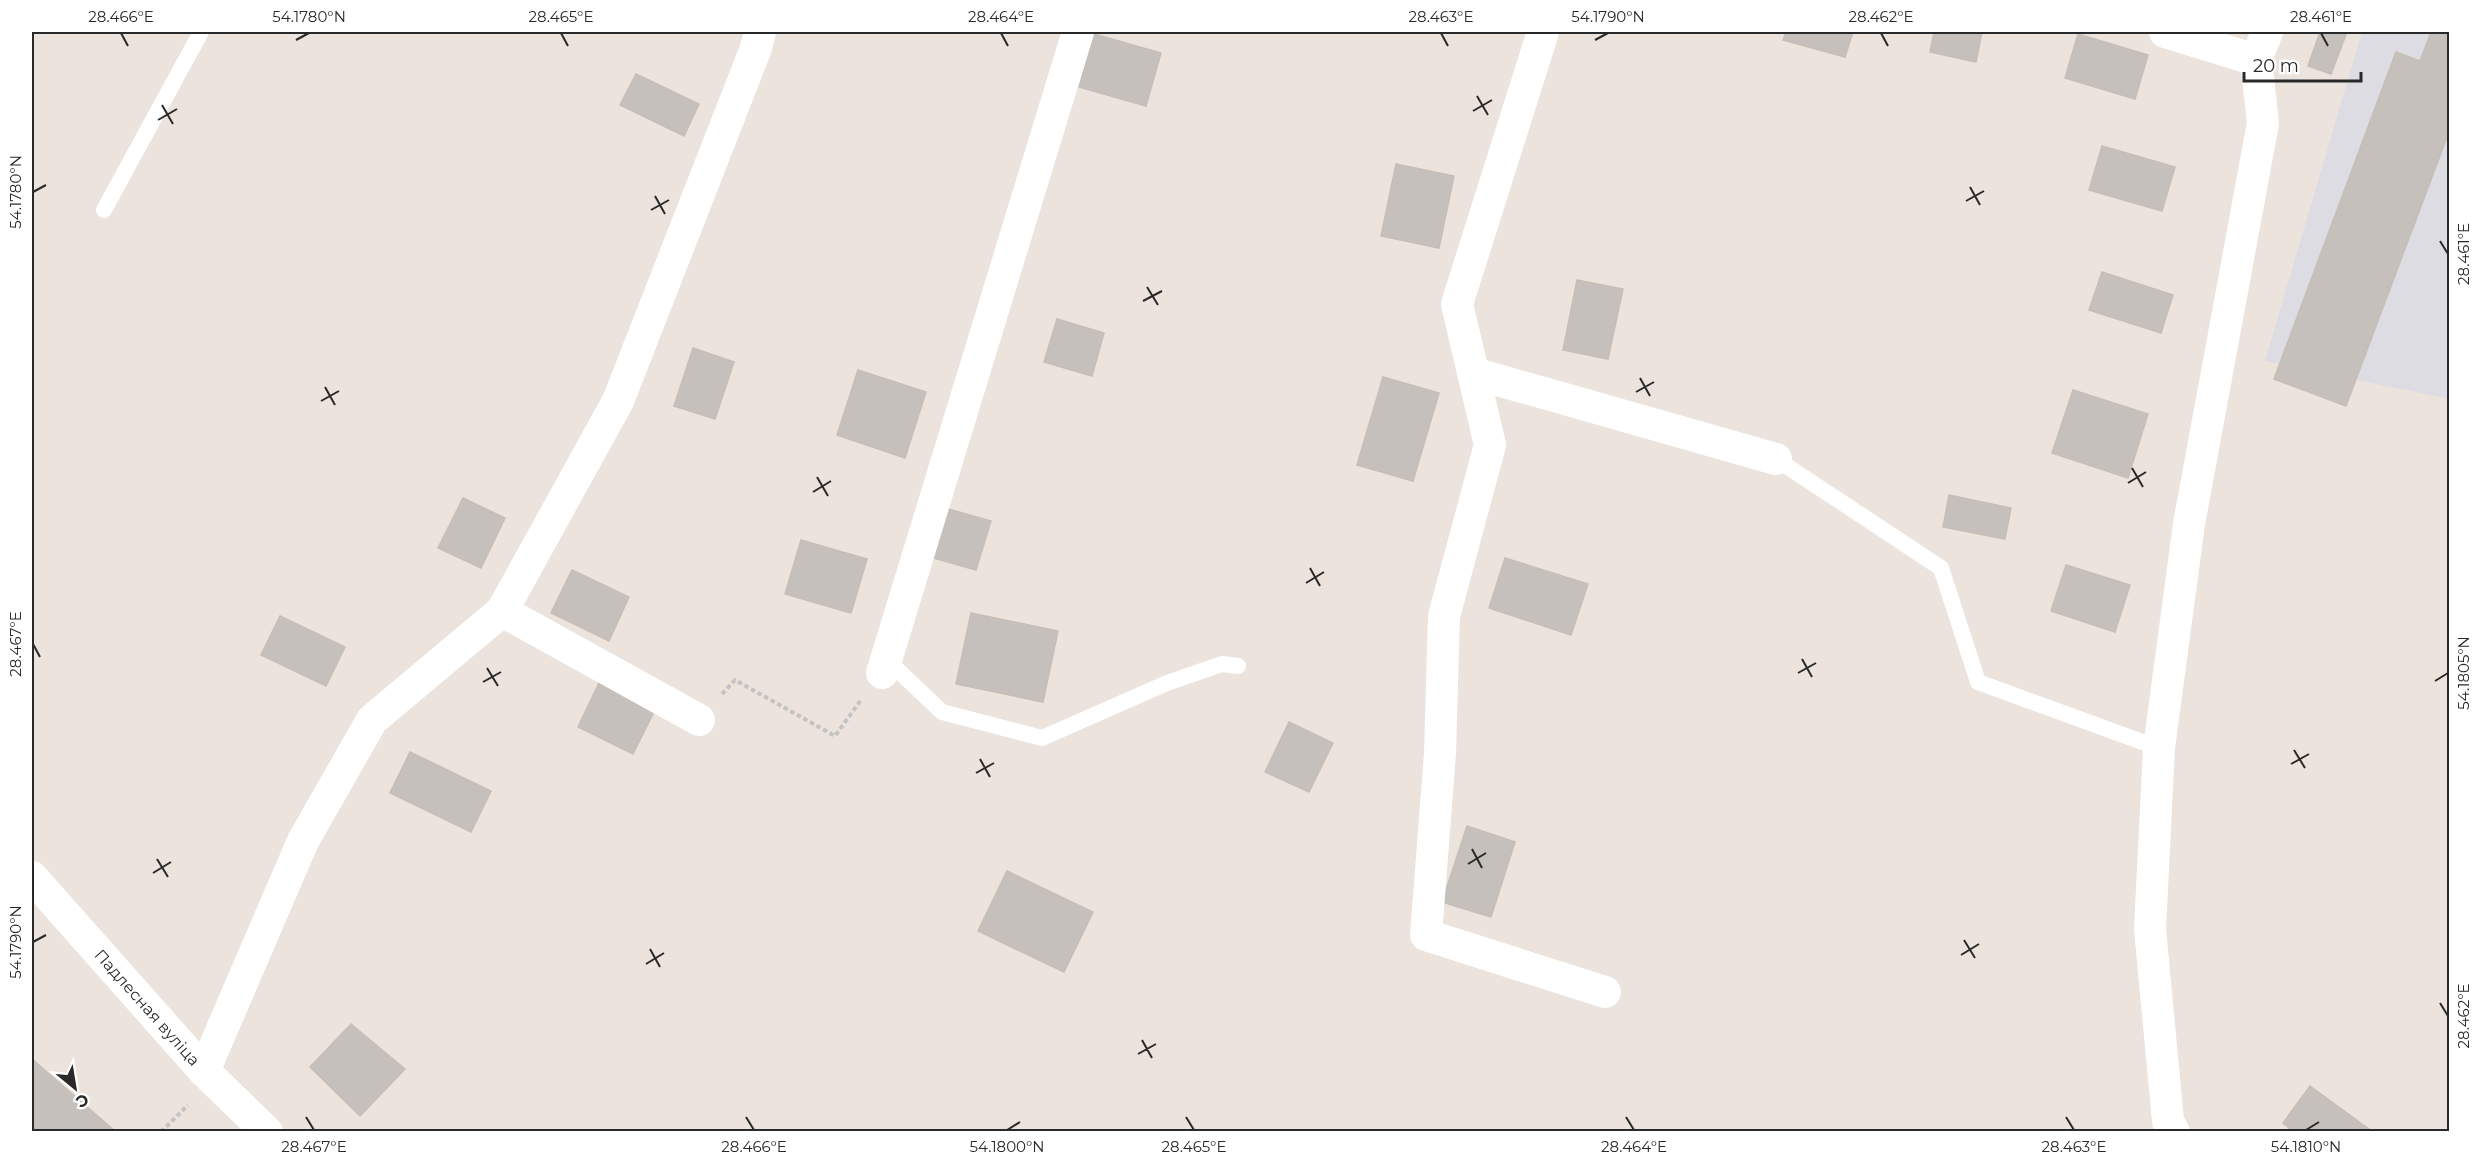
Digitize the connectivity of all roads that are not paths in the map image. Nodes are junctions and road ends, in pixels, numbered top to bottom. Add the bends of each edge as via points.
1 (201, 32) edge
2 (760, 32) edge
3 (1078, 32) edge
4 (1543, 32) edge
5 (2165, 32) edge
6 (2261, 46) edge
7 (104, 210) dead end
8 (1473, 373) junction
9 (1776, 459) joint
10 (502, 611) junction
11 (884, 666) joint
12 (1238, 666) dead end
13 (699, 720) road end
14 (2159, 748) junction
15 (32, 877) edge
16 (1605, 992) dead end
17 (204, 1071) junction
18 (267, 1131) edge
19 (2174, 1131) edge

1 - 7 lane
2 - 10 street via 618,401
3 - 11 street
4 - 8 street via 1457,304
5 - 6 street
6 - 14 street via 2263,123 2189,524
8 - 9 street
8 - 16 street via 1490,445 1444,616 1440,753 1426,935
9 - 14 lane via 1941,568 1978,682
10 - 13 street
10 - 17 street via 372,720 303,841
11 - 12 lane via 942,712 1042,738 1167,683 1222,664
14 - 19 street via 2150,929 2168,1121
15 - 17 street, Падлесная вуліца
17 - 18 street, Падлесная вуліца

